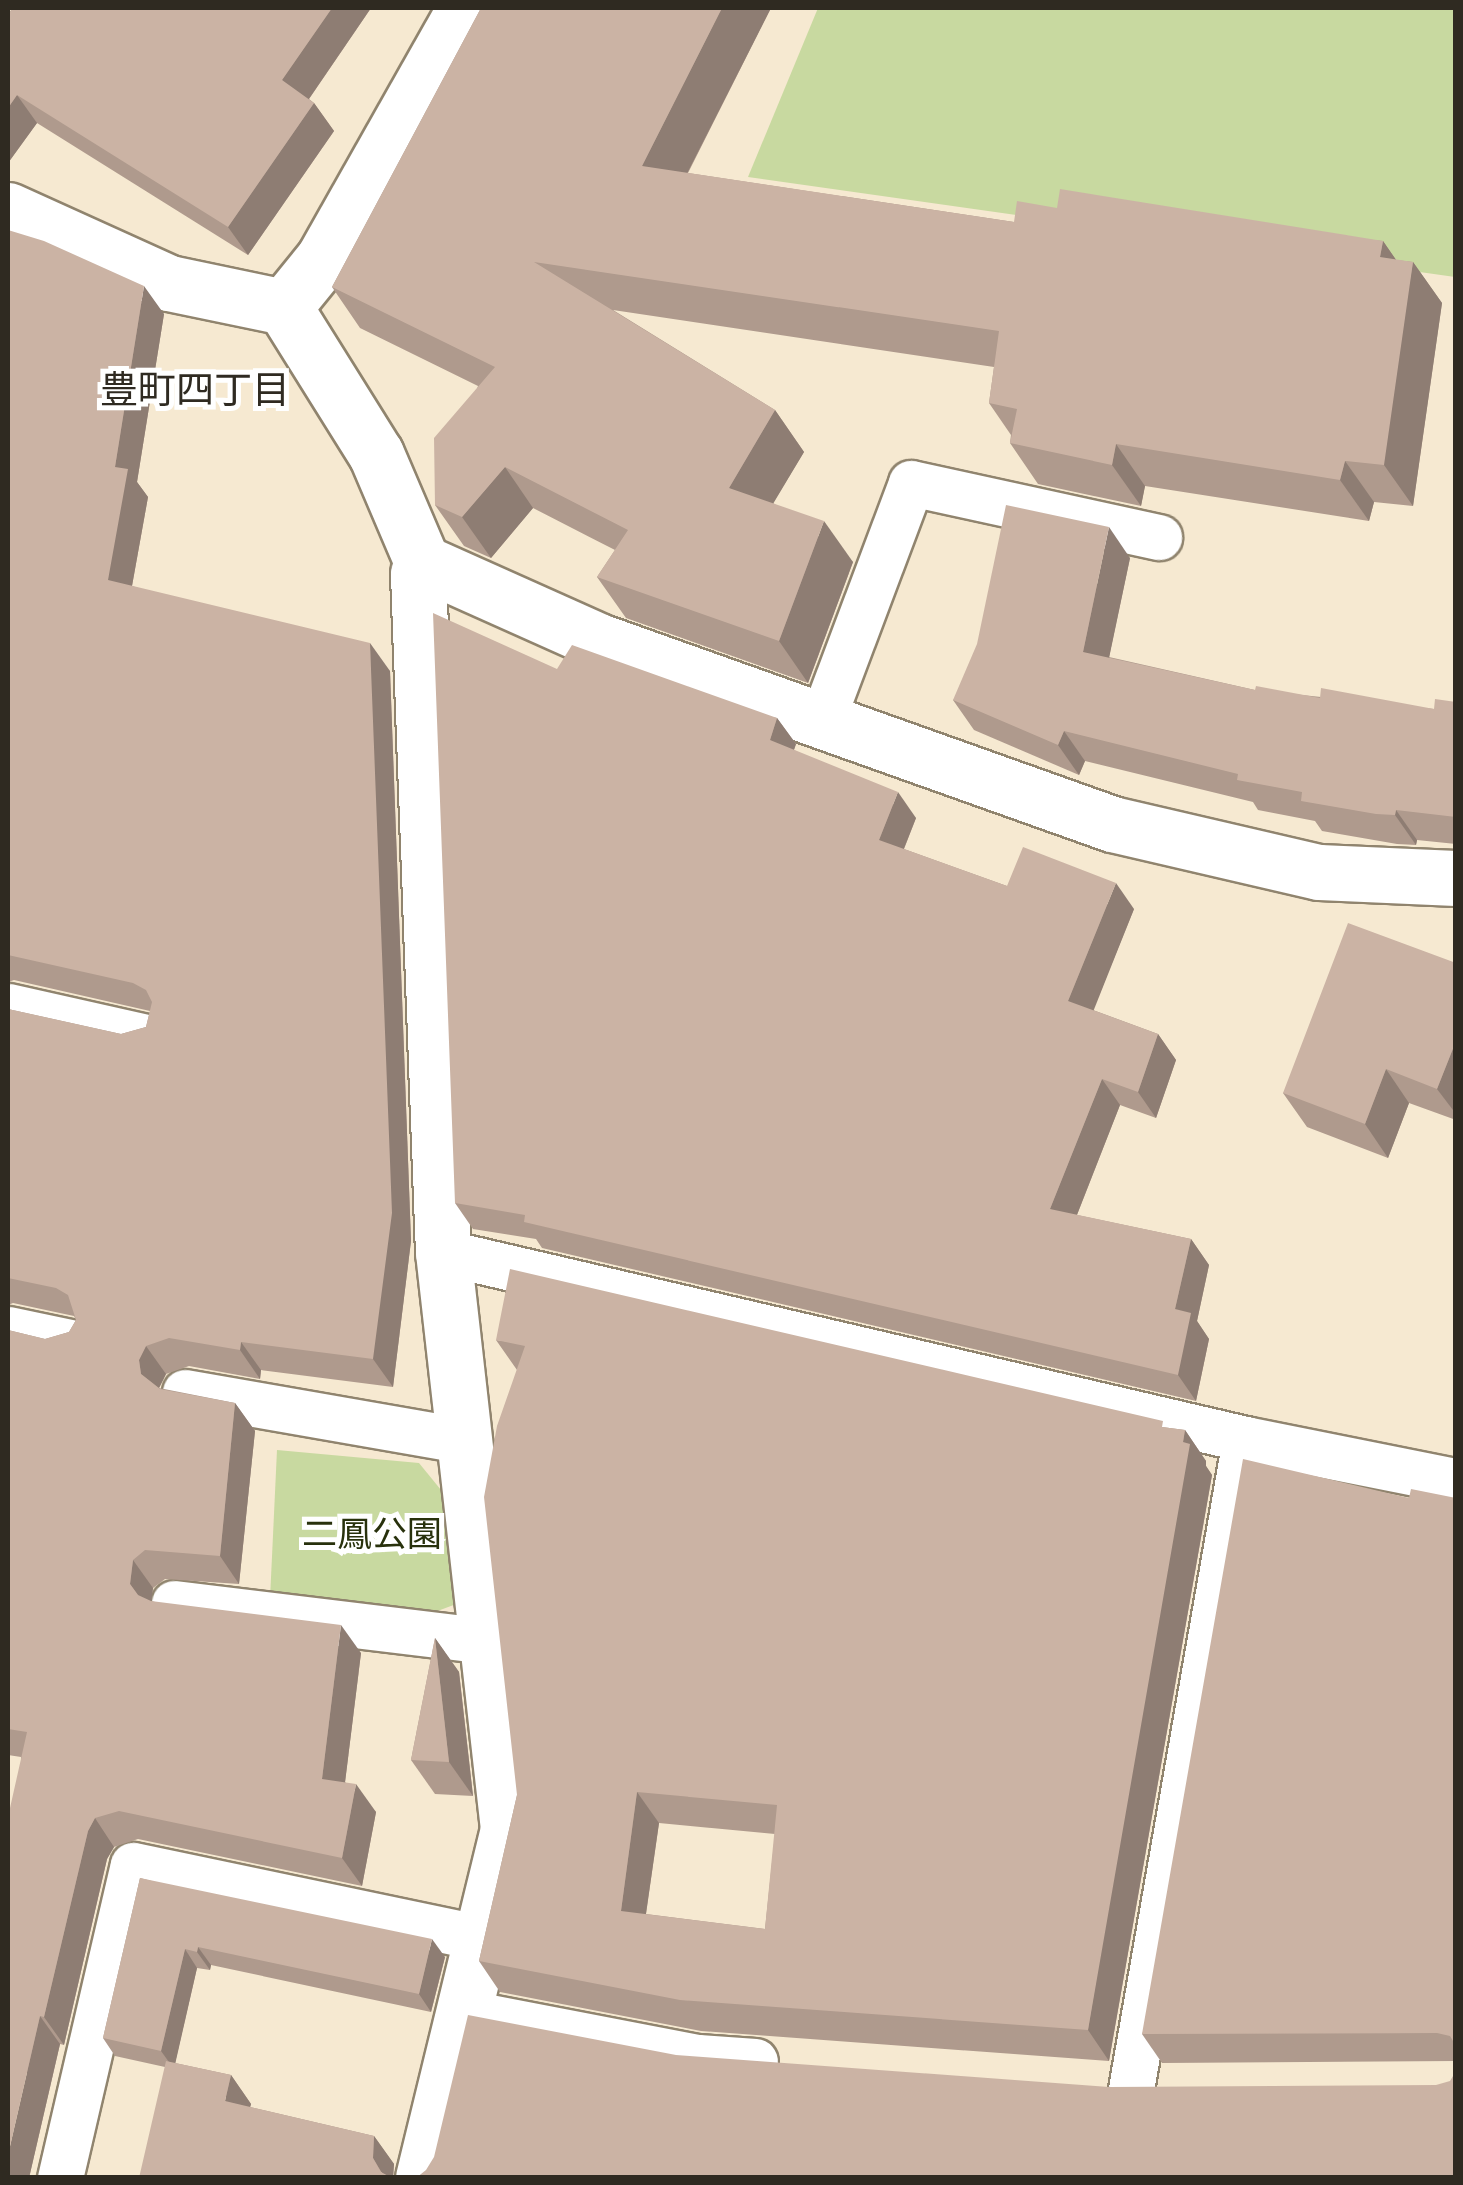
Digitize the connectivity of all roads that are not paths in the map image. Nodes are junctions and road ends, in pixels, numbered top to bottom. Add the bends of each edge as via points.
1 (465, 8) edge
2 (8, 210) edge
3 (284, 307) junction
4 (1159, 537) dead end
5 (411, 568) junction
6 (822, 720) junction
7 (1456, 878) edge
8 (8, 1006) edge
9 (146, 1036) edge
10 (443, 1252) junction
11 (8, 1329) edge
12 (70, 1342) edge
13 (186, 1392) edge
14 (1245, 1439) junction
15 (465, 1442) junction
16 (1456, 1481) edge
17 (174, 1603) edge
18 (487, 1641) junction
19 (482, 1938) junction
20 (464, 2012) junction
21 (796, 2064) edge
22 (1130, 2088) edge
23 (60, 2178) edge
24 (423, 2178) edge

1 - 3 street via 323,260
2 - 3 street via 169,283
3 - 5 street via 367,458
4 - 6 lane via 911,482
5 - 6 street
5 - 10 street
6 - 7 street via 928,742 1112,824 1319,872
8 - 9 lane
10 - 14 lane
10 - 15 street
11 - 12 lane
13 - 15 lane
14 - 16 lane
14 - 22 lane
15 - 18 street
17 - 18 lane
18 - 19 street via 508,1829
19 - 20 street
19 - 23 lane via 133,1865
20 - 21 lane via 698,2057
20 - 24 street

